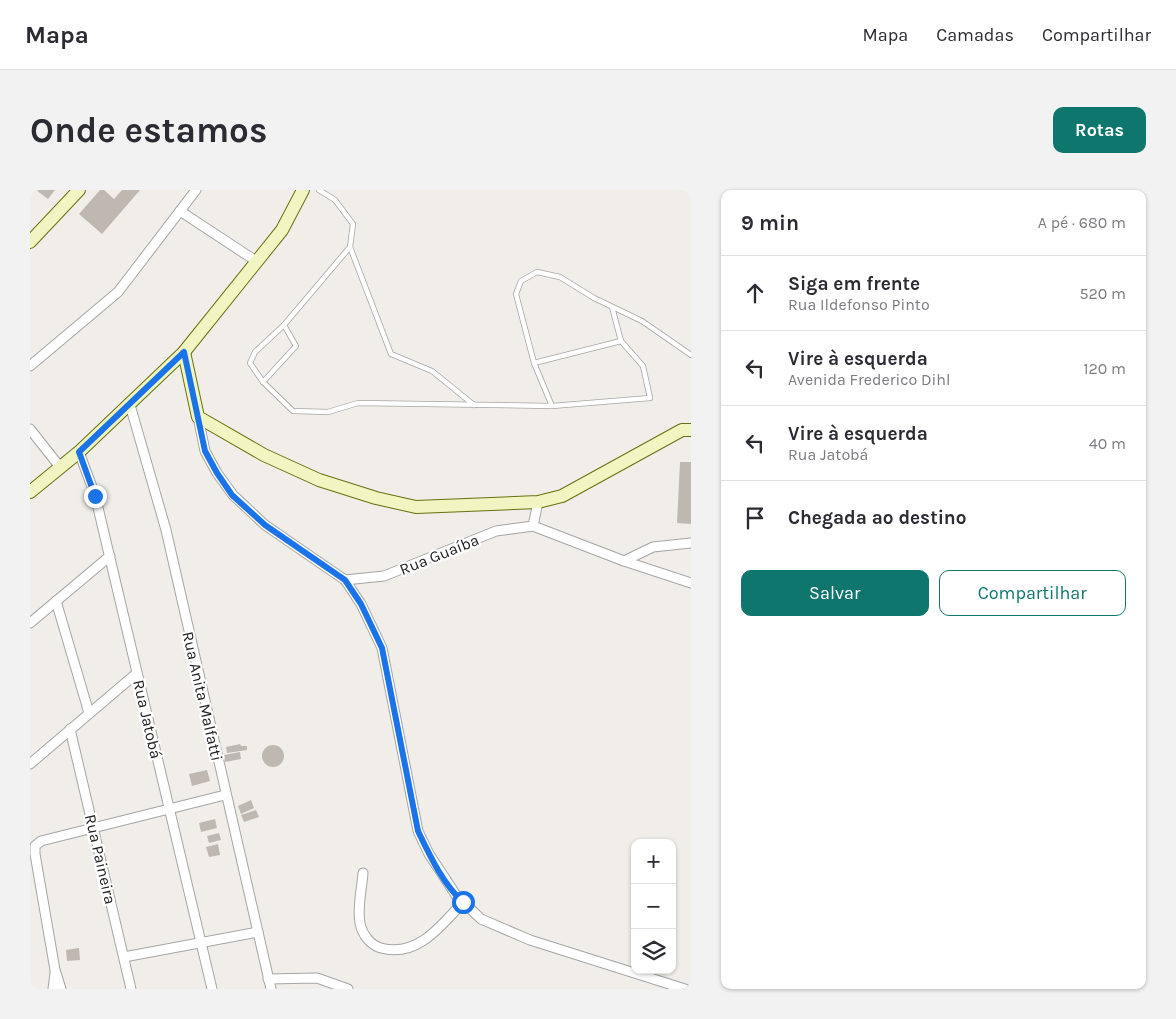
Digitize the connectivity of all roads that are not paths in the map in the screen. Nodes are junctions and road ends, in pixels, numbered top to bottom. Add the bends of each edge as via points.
1 (79, 190) edge
2 (196, 190) edge
3 (303, 190) edge
4 (319, 190) edge
5 (180, 211) junction
6 (30, 242) edge
7 (350, 247) junction
8 (256, 261) junction
9 (612, 307) junction
10 (284, 325) junction
11 (621, 341) junction
12 (184, 352) junction
13 (691, 355) edge
14 (534, 364) junction
15 (30, 366) edge
16 (263, 382) junction
17 (130, 405) junction
18 (474, 405) junction
19 (552, 406) junction
20 (198, 418) junction
21 (688, 427) edge
22 (30, 428) edge
23 (79, 452) junction
24 (60, 467) junction
25 (30, 492) edge
26 (538, 502) junction
27 (532, 526) junction
28 (691, 543) edge
29 (110, 556) junction
30 (624, 561) junction
31 (345, 580) junction
32 (691, 583) edge
33 (56, 601) junction
34 (30, 623) edge
35 (137, 673) junction
36 (89, 713) junction
37 (70, 729) junction
38 (30, 764) edge
39 (225, 795) junction
40 (169, 810) junction
41 (93, 827) junction
42 (363, 873) dead end
43 (463, 902) junction
44 (258, 932) junction
45 (201, 943) junction
46 (124, 957) junction
47 (55, 970) junction
48 (268, 979) junction
49 (53, 989) edge
50 (61, 989) edge
51 (131, 989) edge
52 (212, 989) edge
53 (271, 989) edge
54 (348, 989) edge
55 (685, 989) edge

1 - 6 main road
2 - 5 street
3 - 8 main road via 282,230
4 - 7 lane via 335,200 353,224
5 - 8 street
5 - 15 street via 118,292
7 - 10 lane
7 - 18 lane via 391,354 432,371
8 - 12 main road
9 - 11 lane
9 - 13 lane via 642,321
9 - 14 lane via 560,277 537,272 520,281 516,294
10 - 16 lane via 296,346
10 - 16 lane via 255,352 250,363
11 - 14 lane
11 - 19 lane via 643,366 650,398
12 - 17 main road
12 - 20 main road
14 - 19 lane
16 - 18 lane via 293,411 328,412 358,403
17 - 23 main road
17 - 39 street, Rua Anita Malfatti via 166,530
18 - 19 lane
20 - 26 main road via 264,455 319,480 376,498 416,507
20 - 31 street via 205,451 232,495 265,525
21 - 26 main road via 590,482 562,496
22 - 24 street
23 - 24 main road
23 - 29 street, Rua Jatobá via 95,496
24 - 25 main road
26 - 27 street
27 - 30 street, Rua Guaíba
27 - 31 street, Rua Guaíba via 496,531 384,576
28 - 30 street via 653,546
29 - 33 street
29 - 35 street, Rua Jatobá
30 - 32 street, Rua Guaíba
31 - 43 street via 361,604 382,648 418,831 429,854
33 - 34 street
33 - 36 street
35 - 36 street
35 - 40 street, Rua Jatobá
36 - 37 street
37 - 38 street
37 - 41 street, Rua Paineira
39 - 40 street
39 - 44 street, Rua Anita Malfatti
40 - 41 street
40 - 45 street, Rua Jatobá
41 - 46 street, Rua Paineira
41 - 47 street via 41,841 36,846 34,854
42 - 43 street via 360,922 364,935 374,946 393,951 410,948 430,937
43 - 55 street via 481,919 530,940
44 - 45 street
44 - 48 street, Rua Anita Malfatti
45 - 46 street
45 - 52 street, Rua Jatobá
46 - 51 street, Rua Paineira
47 - 49 street
47 - 50 street
48 - 53 street, Rua Anita Malfatti
48 - 54 street via 317,978

